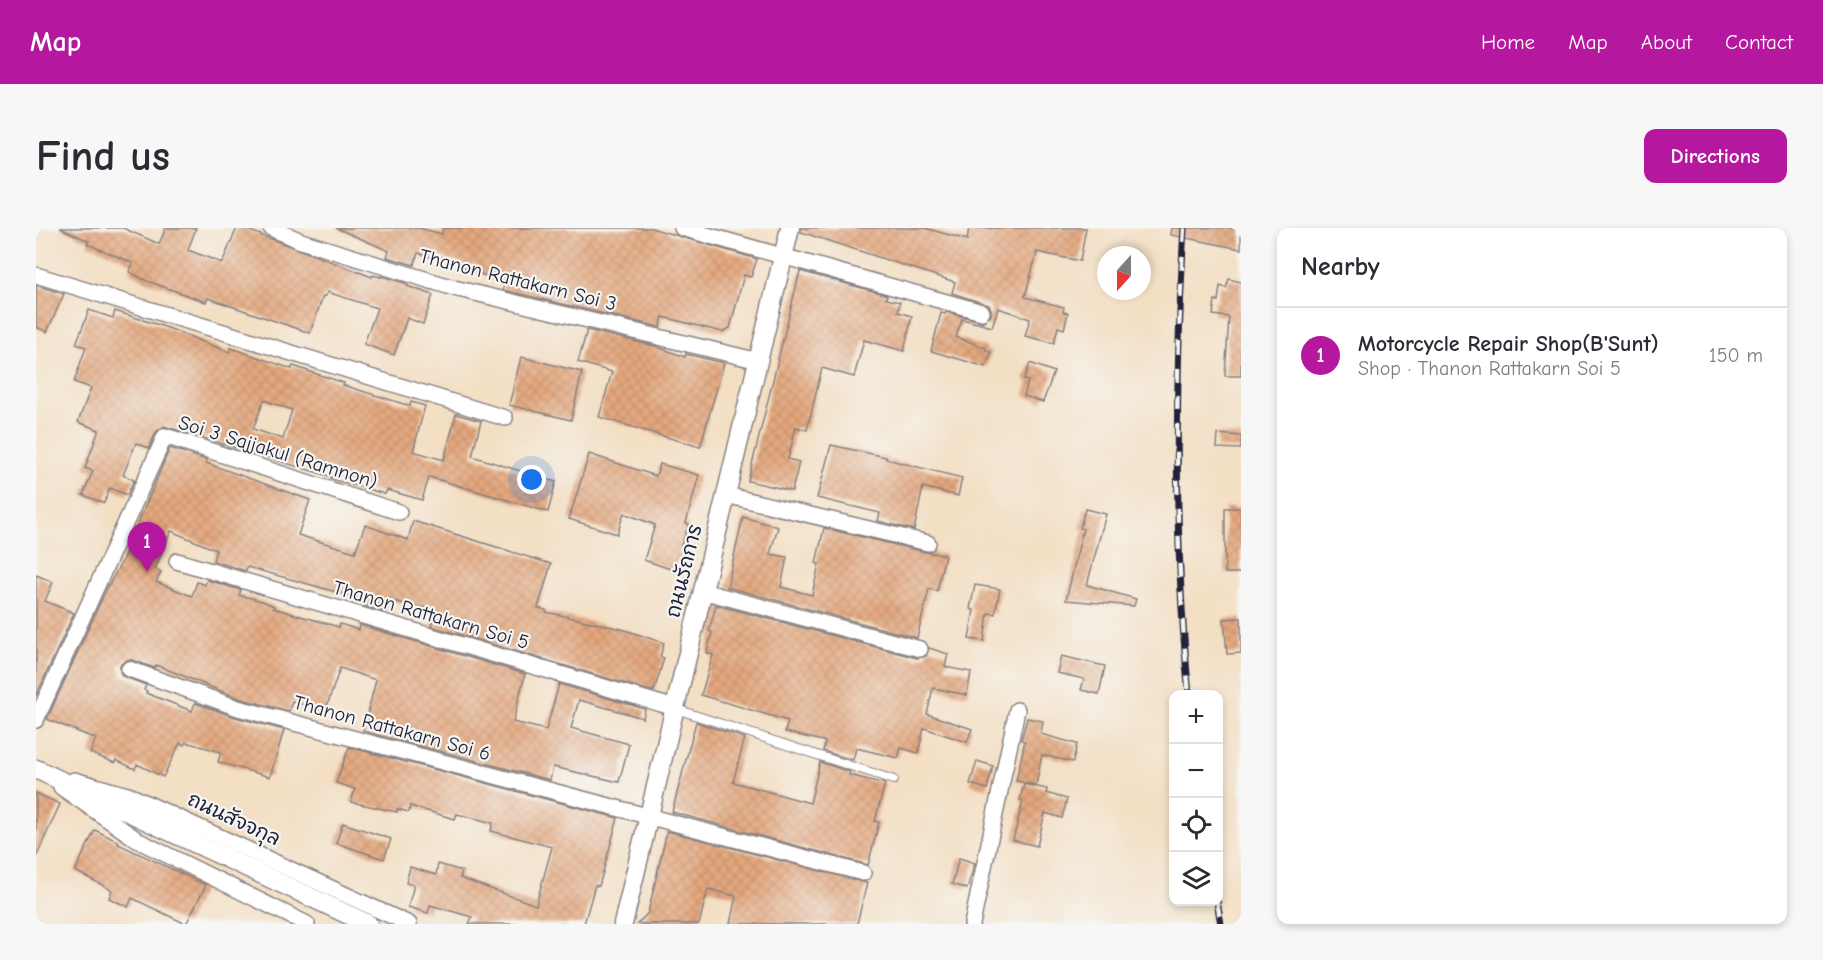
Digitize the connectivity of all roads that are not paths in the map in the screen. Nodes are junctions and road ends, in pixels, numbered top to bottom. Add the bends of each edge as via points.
1 (271, 228) edge
2 (682, 228) edge
3 (790, 228) edge
4 (303, 234) edge
5 (784, 255) junction
6 (36, 275) edge
7 (982, 312) dead end
8 (759, 361) junction
9 (505, 418) dead end
10 (726, 495) junction
11 (399, 512) dead end
12 (928, 543) dead end
13 (177, 561) dead end
14 (702, 591) junction
15 (920, 649) dead end
16 (129, 669) dead end
17 (675, 708) junction
18 (1017, 710) dead end
19 (36, 720) edge
20 (36, 770) edge
21 (894, 780) dead end
22 (648, 818) junction
23 (863, 873) dead end
24 (307, 924) edge
25 (368, 924) edge
26 (409, 924) edge
27 (623, 924) edge
28 (972, 924) edge

1 - 4 street, Thanon Rattakarn Soi 3
2 - 5 street
3 - 5 street, ถนนรัถการ
4 - 8 street, Thanon Rattakarn Soi 3 via 454,288
5 - 7 street
5 - 8 street, ถนนรัถการ
6 - 9 street
8 - 10 street, ถนนรัถการ
10 - 12 street
10 - 14 street, ถนนรัถการ
11 - 19 street, Soi 3 Sajjakul (Ramnon) via 165,436
13 - 17 street, Thanon Rattakarn Soi 5
14 - 15 street
14 - 17 street, ถนนรัถการ
16 - 22 street, Thanon Rattakarn Soi 6 via 238,708
17 - 21 lane
17 - 22 street, ถนนรัถการ
18 - 28 street
20 - 24 street via 139,841
20 - 25 street, ถนนสัจจกุล
20 - 26 street, ถนนสัจจกุล via 131,796
22 - 23 street, Thanon Rattakarn Soi 6
22 - 27 street, ถนนรัถการ

